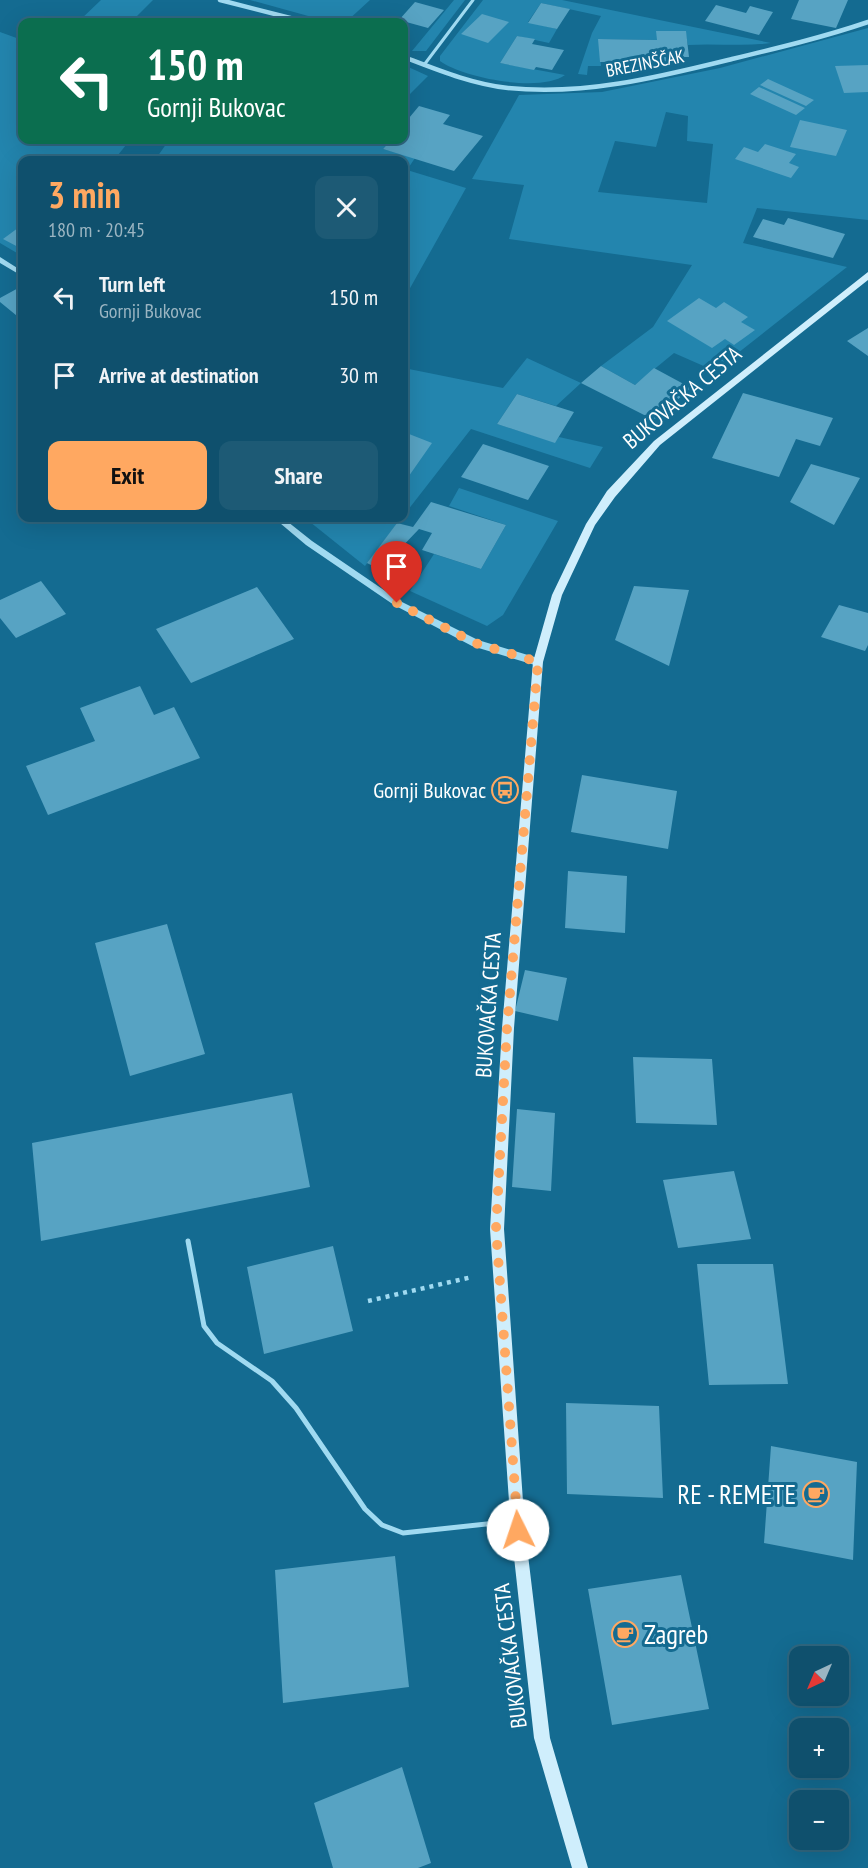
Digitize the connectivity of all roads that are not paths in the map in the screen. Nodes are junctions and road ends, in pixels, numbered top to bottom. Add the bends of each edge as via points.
1 (220, 0) edge
2 (473, 0) edge
3 (290, 18) edge
4 (868, 22) edge
5 (408, 59) edge
6 (424, 65) junction
7 (0, 260) edge
8 (18, 271) edge
9 (868, 275) edge
10 (283, 522) edge
11 (538, 662) junction
12 (188, 1241) dead end
13 (517, 1521) junction
14 (580, 1868) edge

1 - 3 street
2 - 6 lane
4 - 6 street, BREZINŠČAK via 836,34 607,85 507,88
5 - 6 street, BREZINŠČAK
7 - 8 street
9 - 11 main road, BUKOVAČKA CESTA via 657,443 631,470 591,524 557,595
10 - 11 street via 397,603 475,643
11 - 13 main road, BUKOVAČKA CESTA via 507,1028 496,1229
12 - 13 lane via 204,1326 217,1343 272,1381 296,1408 364,1509 382,1525 403,1533
13 - 14 main road, BUKOVAČKA CESTA via 542,1738

